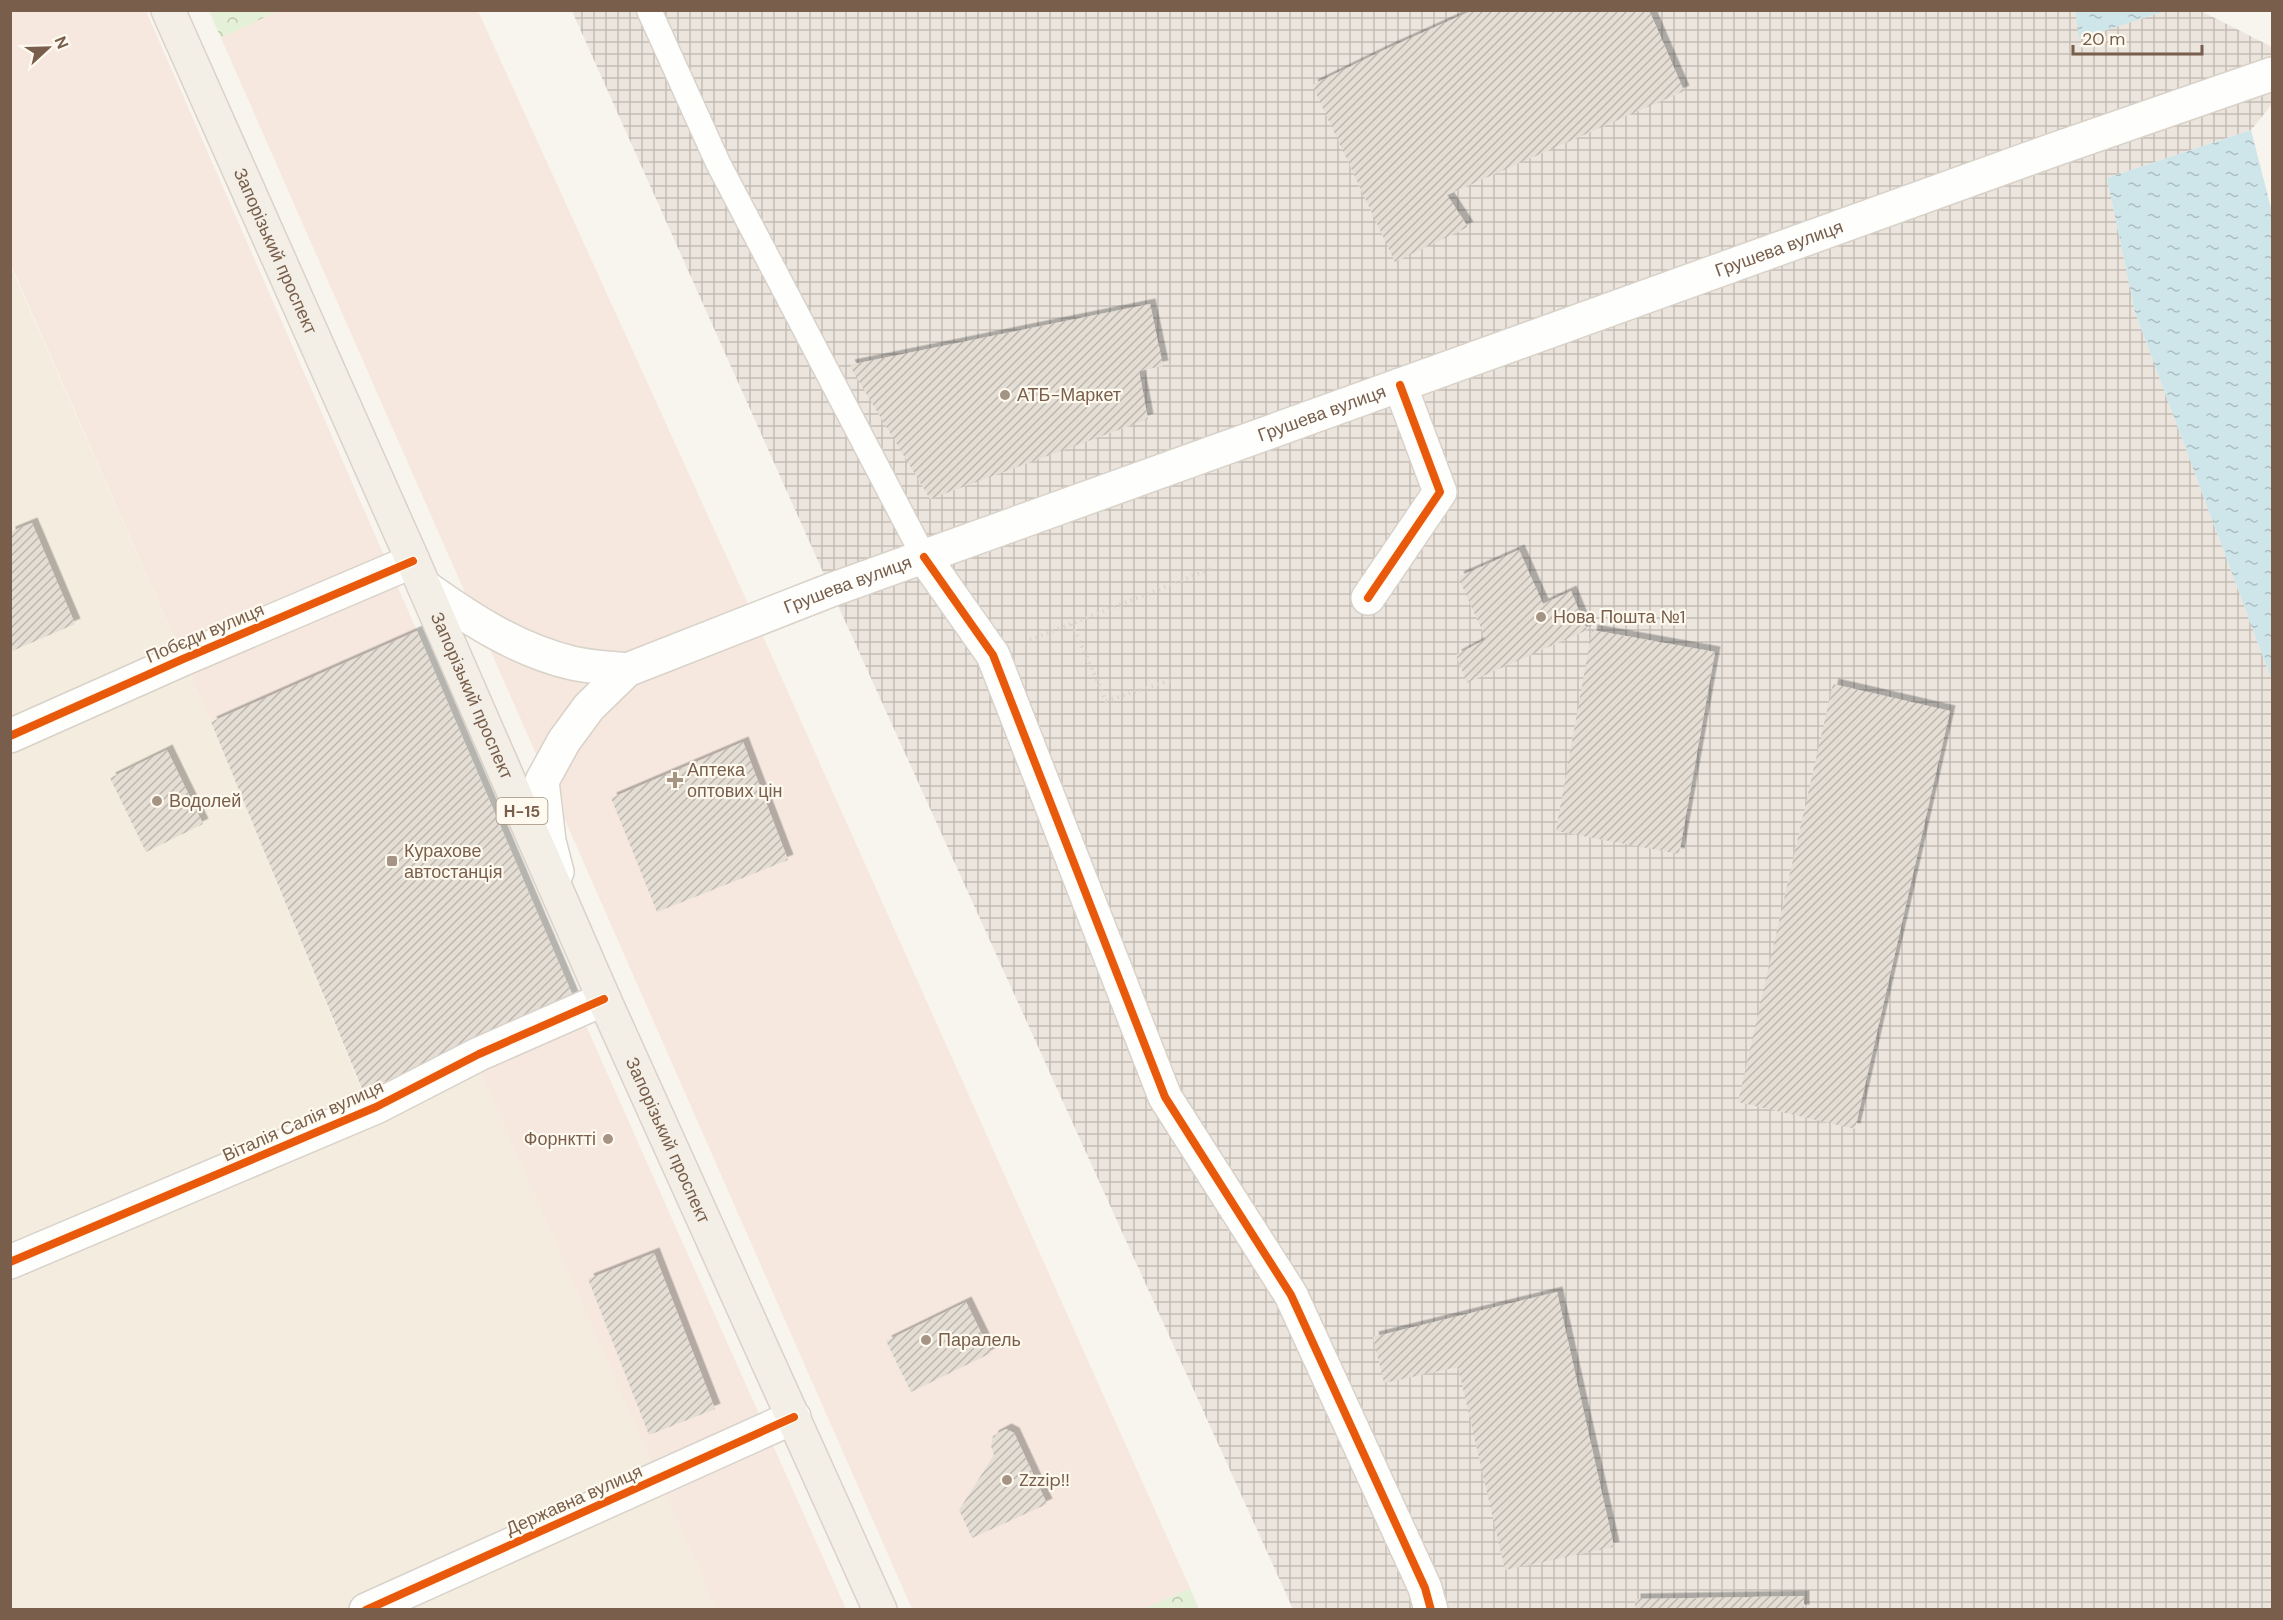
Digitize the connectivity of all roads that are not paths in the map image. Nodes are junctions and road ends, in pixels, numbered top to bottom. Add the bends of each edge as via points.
1 (168, 10) edge
2 (650, 10) edge
3 (2264, 77) edge
4 (1400, 385) junction
5 (924, 557) junction
6 (419, 574) junction
7 (1368, 598) dead end
8 (627, 670) junction
9 (10, 736) edge
10 (568, 917) junction
11 (604, 999) junction
12 (10, 1262) edge
13 (794, 1417) junction
14 (366, 1610) edge
15 (880, 1610) edge
16 (1431, 1610) edge

1 - 6 main road, Запорізький проспект / Н-15
2 - 5 lane via 718,163
3 - 4 street, Грушева вулиця
4 - 5 street, Грушева вулиця
4 - 7 street via 1440,492
5 - 8 street, Грушева вулиця
5 - 16 street via 993,655 1165,1097 1292,1295 1425,1588
6 - 8 street via 470,619 520,645 572,663
6 - 9 street, Побєди вулиця via 183,658
6 - 10 main road, Запорізький проспект / Н-15
8 - 10 street via 589,707 542,781 549,841
10 - 11 main road, Запорізький проспект / Н-15
11 - 12 street, Віталія Салія вулиця via 479,1054 376,1107
11 - 13 main road, Запорізький проспект / Н-15
13 - 14 street, Державна вулиця
13 - 15 main road, Запорізький проспект / Н-15

